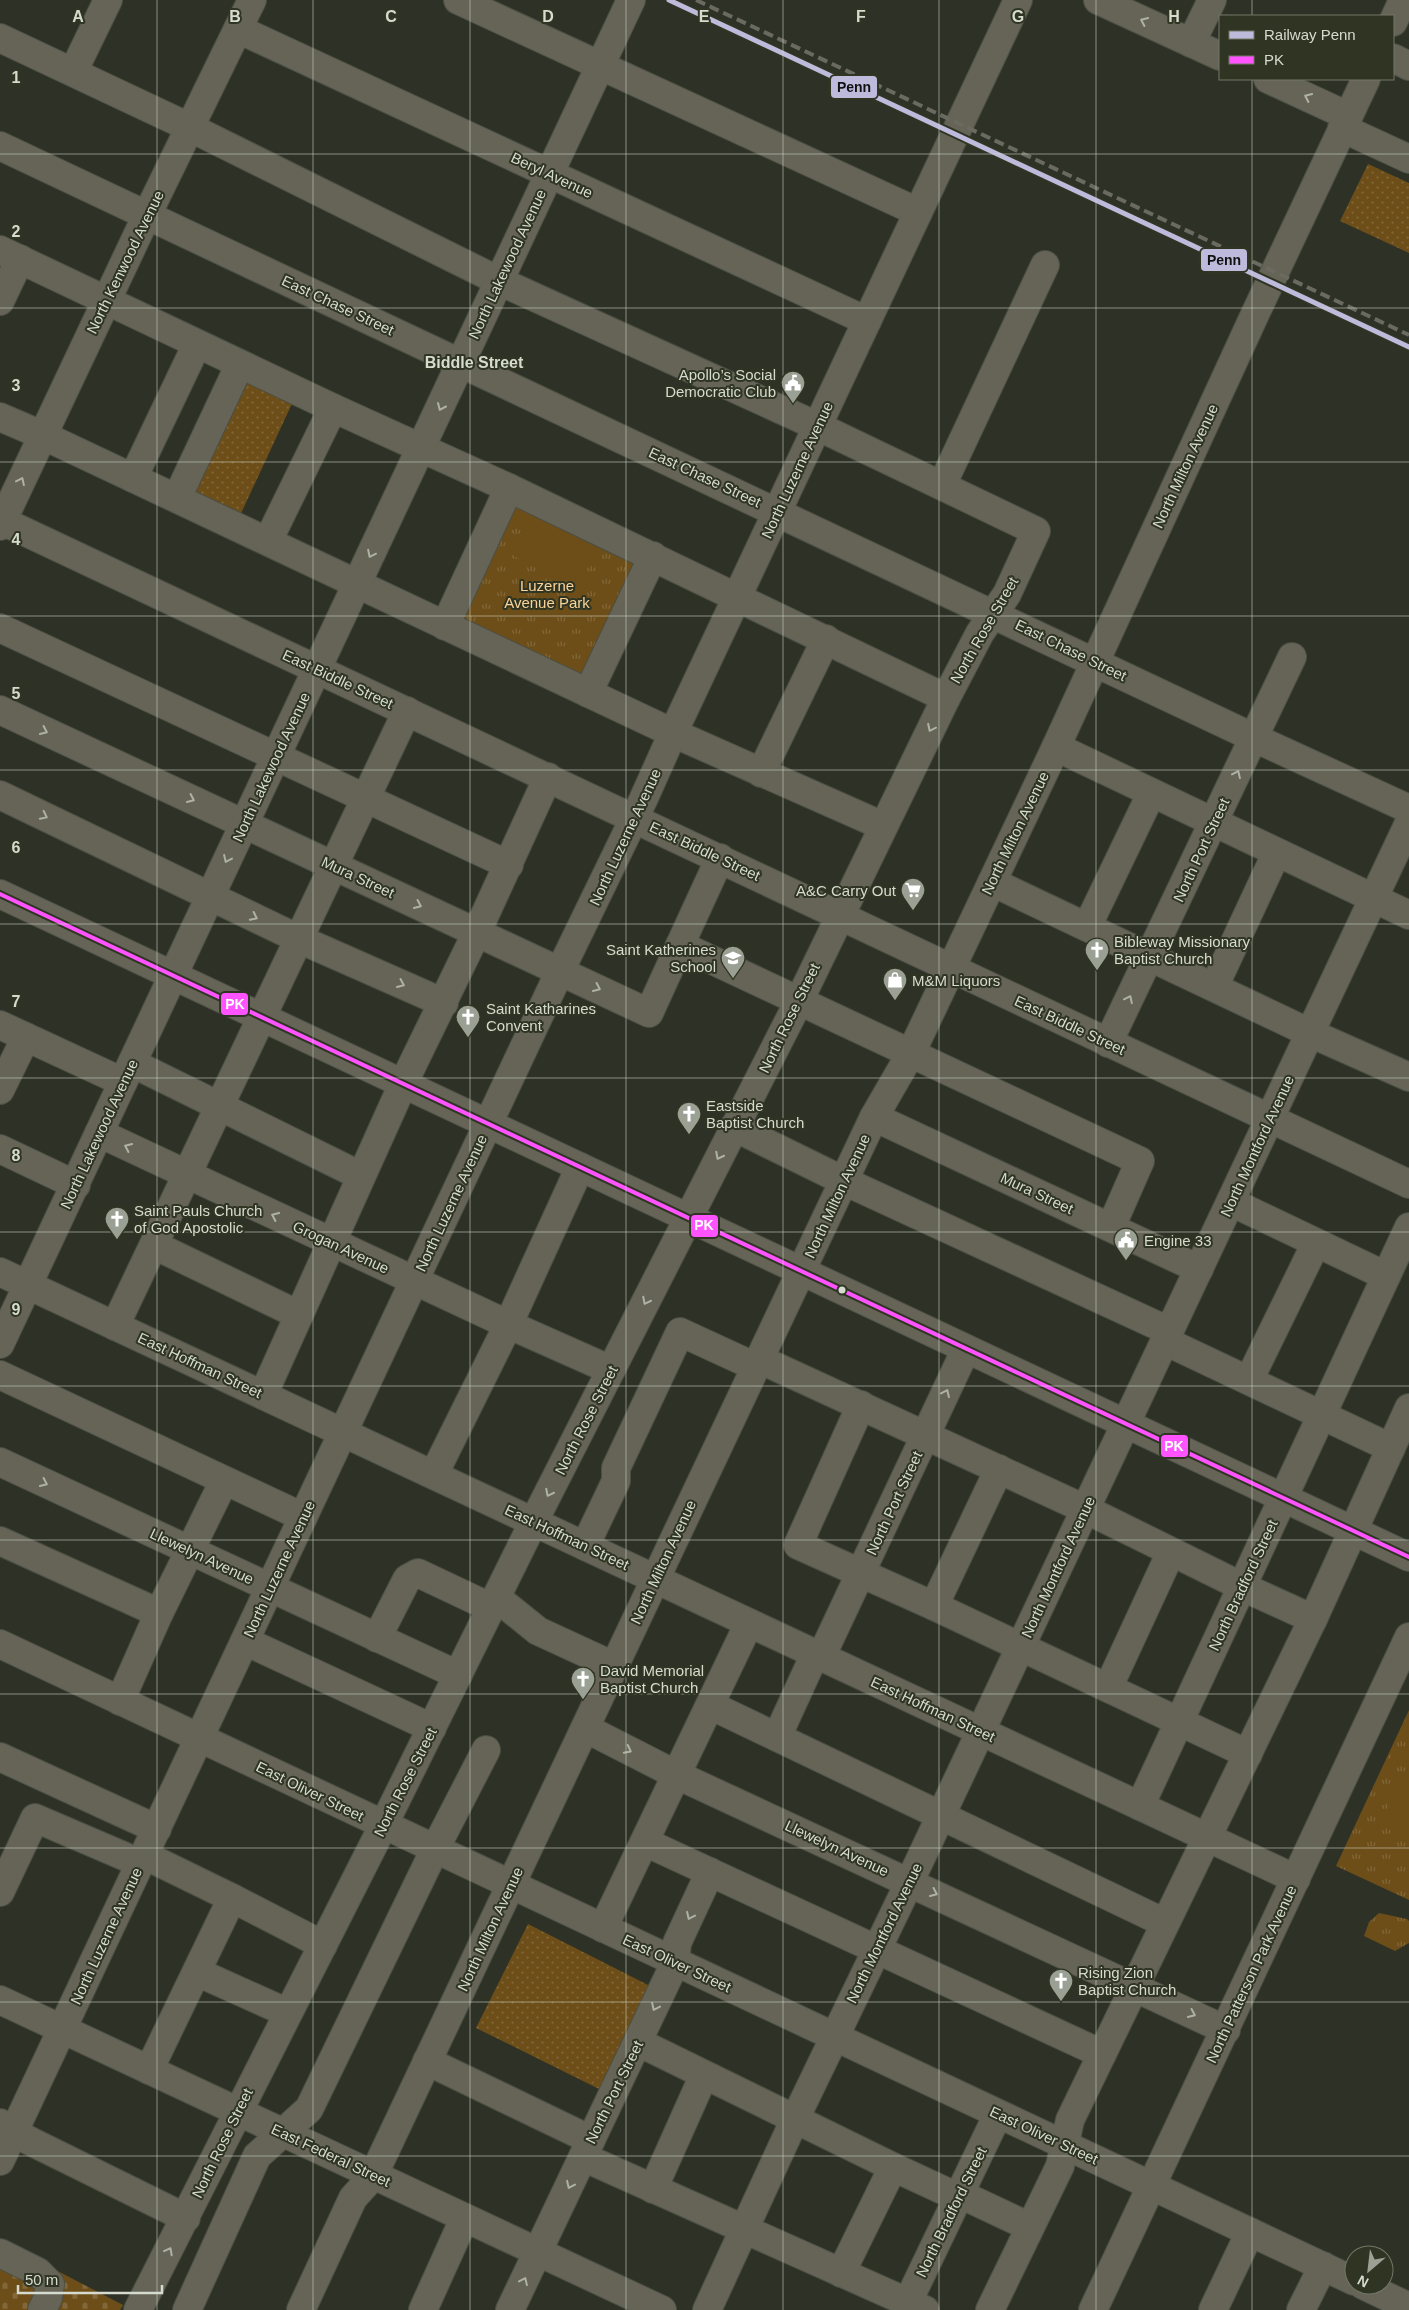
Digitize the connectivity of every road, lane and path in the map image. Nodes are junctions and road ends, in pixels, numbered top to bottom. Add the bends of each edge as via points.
1 (108, 0) edge
2 (252, 0) edge
3 (458, 0) edge
4 (631, 0) edge
5 (1018, 0) edge
6 (1212, 0) edge
7 (1403, 0) edge
8 (1113, 3) edge
9 (1394, 20) edge
10 (238, 29) junction
11 (0, 38) edge
12 (1191, 43) junction
13 (1219, 56) edge
14 (1394, 58) edge
15 (601, 65) junction
16 (1409, 66) edge
17 (73, 72) junction
18 (1270, 80) edge
19 (1366, 80) edge
20 (1345, 122) junction
21 (189, 127) junction
22 (0, 146) edge
23 (1409, 159) edge
24 (549, 174) junction
25 (918, 212) junction
26 (147, 215) junction
27 (10, 254) edge
28 (1045, 265) dead end
29 (499, 281) junction
30 (107, 299) junction
31 (0, 301) edge
32 (867, 321) junction
33 (197, 344) junction
34 (461, 363) junction
35 (240, 364) junction
36 (332, 408) junction
37 (0, 417) edge
38 (817, 426) junction
39 (42, 435) junction
40 (421, 449) junction
41 (133, 478) junction
42 (942, 485) junction
43 (509, 488) junction
44 (177, 498) junction
45 (777, 511) junction
46 (1, 522) edge
47 (268, 541) junction
48 (653, 556) junction
49 (356, 585) junction
50 (737, 596) junction
51 (993, 613) junction
52 (445, 626) junction
53 (0, 628) edge
54 (826, 638) junction
55 (1292, 656) dead end
56 (1095, 662) junction
57 (317, 669) junction
58 (588, 693) junction
59 (946, 698) junction
60 (0, 710) edge
61 (407, 711) junction
62 (673, 732) junction
63 (1253, 737) junction
64 (1056, 747) junction
65 (276, 756) junction
66 (761, 773) junction
67 (548, 777) junction
68 (1151, 794) junction
69 (0, 795) edge
70 (367, 799) junction
71 (1409, 809) edge
72 (634, 818) junction
73 (1409, 823) edge
74 (244, 824) junction
75 (1214, 824) junction
76 (882, 826) junction
77 (1276, 854) junction
78 (720, 858) junction
79 (509, 865) junction
80 (334, 866) junction
81 (992, 882) junction
82 (0, 894) edge
83 (210, 895) junction
84 (1374, 898) junction
85 (840, 914) junction
86 (1409, 915) edge
87 (1087, 928) junction
88 (477, 932) junction
89 (299, 939) junction
90 (680, 945) junction
91 (1150, 956) junction
92 (951, 968) junction
93 (560, 971) junction
94 (173, 976) junction
95 (1214, 986) junction
96 (799, 1001) junction
97 (444, 1003) junction
98 (262, 1018) junction
99 (0, 1025) edge
100 (1310, 1033) junction
101 (26, 1038) junction
102 (1108, 1043) junction
103 (911, 1053) junction
104 (1407, 1072) edge
105 (127, 1073) junction
106 (403, 1084) junction
107 (0, 1090) edge
108 (219, 1106) junction
109 (874, 1117) junction
110 (1270, 1119) junction
111 (488, 1124) junction
112 (734, 1127) junction
113 (99, 1133) junction
114 (0, 1149) edge
115 (580, 1167) junction
116 (186, 1174) junction
117 (361, 1176) junction
118 (844, 1181) junction
119 (1409, 1184) edge
120 (76, 1185) junction
121 (1231, 1202) junction
122 (688, 1218) junction
123 (1111, 1227) junction
124 (1409, 1228) edge
125 (331, 1242) junction
126 (1316, 1243) junction
127 (154, 1245) junction
128 (1199, 1269) junction
129 (801, 1271) junction
130 (0, 1272) edge
131 (1386, 1276) junction
132 (415, 1281) junction
133 (28, 1285) junction
134 (298, 1315) junction
135 (508, 1323) junction
136 (116, 1326) junction
137 (1167, 1336) junction
138 (0, 1344) edge
139 (966, 1349) junction
140 (758, 1363) junction
141 (611, 1370) junction
142 (0, 1375) edge
143 (1249, 1380) junction
144 (263, 1395) junction
145 (861, 1405) junction
146 (1409, 1408) edge
147 (1321, 1415) junction
148 (1126, 1424) junction
149 (343, 1433) junction
150 (926, 1436) junction
151 (1391, 1448) junction
152 (0, 1462) edge
153 (999, 1469) junction
154 (434, 1474) junction
155 (224, 1481) junction
156 (1283, 1498) junction
157 (1085, 1509) junction
158 (303, 1517) junction
159 (534, 1521) junction
160 (1352, 1530) junction
161 (0, 1541) edge
162 (585, 1546) junction
163 (191, 1551) junction
164 (1171, 1552) junction
165 (1409, 1557) edge
166 (861, 1573) junction
167 (656, 1579) junction
168 (1243, 1587) junction
169 (270, 1588) junction
170 (494, 1603) junction
171 (934, 1606) junction
172 (159, 1614) junction
173 (1313, 1619) junction
174 (749, 1623) junction
175 (1409, 1637) edge
176 (377, 1638) junction
177 (245, 1641) junction
178 (0, 1644) edge
179 (1020, 1647) junction
180 (818, 1655) junction
181 (614, 1666) junction
182 (458, 1675) junction
183 (1108, 1688) junction
184 (120, 1701) junction
185 (710, 1705) junction
186 (1180, 1722) junction
187 (432, 1728) junction
188 (585, 1728) junction
189 (980, 1732) junction
190 (777, 1737) junction
191 (199, 1738) junction
192 (486, 1750) dead end
193 (1248, 1754) junction
194 (0, 1757) edge
195 (677, 1775) junction
196 (1140, 1806) junction
197 (940, 1814) junction
198 (383, 1826) junction
199 (157, 1829) junction
200 (1207, 1838) junction
201 (645, 1842) junction
202 (435, 1849) junction
203 (142, 1859) junction
204 (710, 1872) junction
205 (1296, 1879) junction
206 (910, 1882) junction
207 (511, 1884) junction
208 (0, 1892) edge
209 (232, 1898) junction
210 (1165, 1923) junction
211 (603, 1928) junction
212 (323, 1945) junction
213 (876, 1949) junction
214 (675, 1962) junction
215 (196, 1972) junction
216 (1133, 1987) junction
217 (0, 2000) edge
218 (288, 2013) junction
219 (62, 2029) junction
220 (1226, 2030) junction
221 (834, 2036) junction
222 (638, 2042) junction
223 (1102, 2054) junction
224 (427, 2062) junction
225 (149, 2070) junction
226 (704, 2075) junction
227 (238, 2111) junction
228 (998, 2114) junction
229 (795, 2119) junction
230 (7, 2127) edge
231 (283, 2133) junction
232 (1064, 2145) junction
233 (587, 2149) junction
234 (0, 2161) edge
235 (893, 2167) junction
236 (373, 2176) junction
237 (1151, 2185) junction
238 (653, 2189) junction
239 (960, 2194) junction
240 (186, 2218) junction
241 (464, 2219) junction
242 (1030, 2227) junction
243 (744, 2229) junction
244 (1250, 2232) junction
245 (0, 2253) edge
246 (537, 2253) junction
247 (1323, 2266) junction
248 (841, 2273) junction
249 (1344, 2276) edge
250 (1384, 2295) edge
251 (913, 2307) edge
252 (1409, 2307) edge
253 (42, 2310) edge
254 (138, 2310) edge
255 (187, 2310) edge
256 (301, 2310) edge
257 (423, 2310) edge
258 (510, 2310) edge
259 (662, 2310) edge
260 (707, 2310) edge
261 (990, 2310) edge
262 (1093, 2310) edge
263 (1212, 2310) edge
264 (1302, 2310) edge

1 - 17 street
2 - 10 street, North Kenwood Avenue
3 - 15 street
4 - 15 street, North Lakewood Avenue
5 - 25 street, North Luzerne Avenue
6 - 12 street
7 - 9 street
12 -> 8 street
10 - 21 street, North Kenwood Avenue
10 - 24 street, Beryl Avenue
11 - 17 street
12 - 13 street
14 - 16 street
15 - 24 street, North Lakewood Avenue
15 - 25 street
17 - 21 street
20 -> 18 street
19 - 20 street, North Milton Avenue
20 - 23 street
20 - 56 street, North Milton Avenue
21 - 26 street, North Kenwood Avenue
21 - 29 street
22 - 26 street, East Chase Street
24 - 29 street, North Lakewood Avenue
24 - 32 street, Beryl Avenue
25 - 32 street, North Luzerne Avenue
26 - 30 street, North Kenwood Avenue
26 - 34 street, East Chase Street
27 - 30 street
27 - 31 street
28 - 42 street
29 - 34 street, North Lakewood Avenue
29 - 38 street
30 - 33 street
30 - 39 street, North Kenwood Avenue
32 - 38 street, North Luzerne Avenue
33 - 35 street
33 - 41 street
34 -> 40 street, North Lakewood Avenue
34 - 45 street, East Chase Street
35 - 36 street
35 - 44 street
36 - 40 street
36 - 47 street
37 - 39 street
38 - 42 street
38 - 45 street, North Luzerne Avenue
39 - 41 street
46 -> 39 street, North Kenwood Avenue
40 - 43 street
40 -> 49 street, North Lakewood Avenue
41 - 44 street
42 - 51 street, North Rose Street via 1036,531 1007,594
43 - 48 street
43 - 52 street
44 - 47 street
45 - 50 street, North Luzerne Avenue
45 - 51 street, East Chase Street
46 - 57 street, East Biddle Street
47 - 49 street
48 - 50 street
48 - 58 street
49 - 52 street
49 - 57 street, North Lakewood Avenue
50 - 54 street
50 - 62 street, North Luzerne Avenue
51 - 56 street, East Chase Street
51 - 59 street, North Rose Street
52 - 58 street
53 - 65 street
54 - 59 street
54 - 66 street
55 - 63 street, North Port Street
56 - 63 street, East Chase Street
56 - 64 street, North Milton Avenue
57 - 61 street, East Biddle Street
57 - 65 street, North Lakewood Avenue
58 - 62 street
59 -> 76 street, North Rose Street
60 -> 74 street, Mura Street
61 - 67 street, East Biddle Street
61 - 70 street
62 - 66 street
62 - 72 street, North Luzerne Avenue
63 - 71 street, East Chase Street
75 -> 63 street, North Port Street
64 - 68 street
64 - 81 street, North Milton Avenue
65 - 70 street
65 - 74 street, North Lakewood Avenue
66 - 76 street
67 - 72 street, East Biddle Street
67 - 79 street
68 - 75 street
68 - 87 street
69 -> 83 street
70 - 79 street
70 - 80 street
72 - 78 street, East Biddle Street
72 - 93 street, North Luzerne Avenue
73 - 84 street, North Montford Avenue
74 - 80 street, Mura Street
74 -> 83 street, North Lakewood Avenue
75 - 77 street
75 - 91 street, North Port Street
76 - 85 street, North Rose Street
77 - 84 street
77 - 95 street
78 - 85 street, East Biddle Street
78 - 90 street
79 - 88 street
80 -> 88 street, Mura Street
80 - 89 street
81 - 87 street
81 - 92 street, North Milton Avenue
82 - 94 street
83 -> 89 street
83 - 94 street, North Lakewood Avenue
84 - 86 street
84 - 100 street, North Montford Avenue
85 - 92 street, East Biddle Street
85 - 96 street, North Rose Street
87 - 91 street
88 - 93 street, Mura Street
88 - 97 street
89 -> 97 street
89 - 98 street
93 -> 90 street, Mura Street via 649,1013
90 - 96 street
91 - 95 street
102 -> 91 street, North Port Street
92 - 102 street, East Biddle Street
92 - 103 street, North Milton Avenue
93 - 111 street, North Luzerne Avenue
94 - 98 street
94 - 105 street, North Lakewood Avenue
95 - 100 street
96 - 103 street
96 - 112 street, North Rose Street
97 - 106 street
98 - 106 street
98 - 108 street
99 - 101 street
100 - 104 street
100 - 110 street, North Montford Avenue
101 - 105 street
101 - 107 street
102 - 110 street, East Biddle Street
103 - 109 street, North Milton Avenue
103 - 123 street via 1140,1161
105 - 108 street
105 - 113 street, North Lakewood Avenue
106 - 111 street
106 - 117 street
108 - 116 street
108 - 117 street
109 - 118 street, North Milton Avenue
109 - 123 street, Mura Street
110 - 119 street, East Biddle Street
110 - 121 street, North Montford Avenue
111 - 115 street
111 - 132 street, North Luzerne Avenue
112 - 118 street
112 -> 122 street, North Rose Street
116 -> 113 street, Grogan Avenue
113 - 120 street, North Lakewood Avenue
114 - 120 street
115 - 122 street
115 - 135 street
125 -> 116 street, Grogan Avenue
116 - 127 street
117 - 125 street
118 - 129 street, North Milton Avenue
118 - 137 street
120 - 133 street, North Lakewood Avenue
121 - 126 street
121 - 128 street, North Montford Avenue
122 - 129 street
122 -> 141 street, North Rose Street
123 - 128 street, Mura Street
124 - 131 street, North Bradford Street
125 - 132 street, Grogan Avenue
125 - 134 street
126 - 131 street
126 - 143 street
127 - 134 street
127 - 136 street
128 - 137 street, North Montford Avenue
129 - 139 street
129 - 140 street, North Milton Avenue
130 - 133 street, East Hoffman Street
131 - 147 street, North Bradford Street
132 - 135 street, Grogan Avenue
132 - 149 street, North Luzerne Avenue
133 - 136 street, East Hoffman Street
133 - 138 street, North Lakewood Avenue
134 - 144 street
135 - 141 street, Grogan Avenue
135 - 154 street
136 - 144 street, East Hoffman Street
137 - 143 street
137 - 148 street, North Montford Avenue
139 - 148 street
150 -> 139 street, North Port Street
140 - 145 street
140 - 162 street via 680,1332 616,1468 616,1481
140 - 167 street, North Milton Avenue
141 -> 159 street, North Rose Street
142 - 155 street
143 - 147 street
144 - 149 street, East Hoffman Street
145 - 150 street
145 - 166 street via 798,1545
146 - 151 street
147 - 151 street
147 - 156 street, North Bradford Street
148 - 156 street
148 - 157 street, North Montford Avenue
149 - 154 street, East Hoffman Street
149 - 158 street, North Luzerne Avenue
150 - 153 street
150 - 166 street, North Port Street
151 - 160 street
152 -> 163 street, Llewelyn Avenue
153 - 157 street
153 - 171 street
154 - 159 street, East Hoffman Street
155 - 158 street
155 - 163 street
156 - 160 street
156 - 168 street, North Bradford Street
157 - 164 street
157 - 179 street, North Montford Avenue
158 - 169 street, North Luzerne Avenue
159 - 162 street, East Hoffman Street
159 - 170 street, North Rose Street
160 - 165 street
160 - 173 street
161 - 172 street
162 - 167 street, East Hoffman Street
163 - 169 street, Llewelyn Avenue
163 - 172 street
164 - 168 street
164 - 183 street
166 - 171 street
166 - 180 street, North Port Street
167 - 174 street, East Hoffman Street
167 - 181 street, North Milton Avenue
168 - 173 street
168 - 186 street, North Bradford Street
169 - 176 street, Llewelyn Avenue
169 - 177 street, North Luzerne Avenue
170 - 176 street via 418,1573 407,1579
170 - 181 street via 538,1631
170 - 182 street, North Rose Street
171 - 179 street
172 - 184 street
173 - 193 street
174 - 180 street, East Hoffman Street
174 - 185 street
175 - 205 street, North Patterson Park Avenue
176 - 182 street, Llewelyn Avenue
177 - 187 street
177 - 191 street, North Luzerne Avenue
178 - 184 street, East Oliver Street
179 - 183 street
179 - 189 street, North Montford Avenue
180 - 189 street, East Hoffman Street
180 - 190 street, North Port Street
181 - 188 street, North Milton Avenue
182 - 187 street, North Rose Street
183 - 186 street
184 - 191 street, East Oliver Street
185 - 190 street
185 - 195 street
186 - 193 street
186 - 196 street, North Bradford Street
187 - 198 street, North Rose Street
188 -> 195 street, Llewelyn Avenue
188 - 207 street, North Milton Avenue
189 - 196 street, East Hoffman Street
189 - 197 street, North Montford Avenue
190 - 197 street
191 - 198 street, East Oliver Street
191 - 199 street, North Luzerne Avenue
192 - 202 street
193 - 200 street
194 - 199 street
195 - 201 street
195 - 206 street, Llewelyn Avenue
196 - 200 street, East Hoffman Street
197 - 206 street, North Montford Avenue
197 - 210 street
198 - 202 street, East Oliver Street
198 - 212 street, North Rose Street
199 - 203 street, North Luzerne Avenue
200 - 205 street, East Hoffman Street
200 - 210 street
201 - 204 street
201 - 211 street
202 - 207 street, East Oliver Street
202 - 231 street via 309,2109
203 - 208 street via 35,1818
203 - 209 street
203 - 219 street, North Luzerne Avenue
204 - 213 street
204 -> 214 street, North Port Street via 677,1943
205 - 220 street, North Patterson Park Avenue
206 - 213 street, North Montford Avenue
206 -> 216 street, Llewelyn Avenue
207 - 211 street, East Oliver Street
207 - 224 street, North Milton Avenue
209 - 212 street
209 - 215 street
210 - 216 street
211 - 214 street, East Oliver Street
212 - 218 street, North Rose Street
213 - 221 street, North Montford Avenue
213 - 223 street
214 - 221 street, East Oliver Street
214 -> 222 street, North Port Street
215 - 218 street
215 - 225 street
216 -> 220 street, Llewelyn Avenue
216 - 223 street
217 - 219 street, East Federal Street
218 - 227 street, North Rose Street
219 - 225 street, East Federal Street
219 - 230 street, North Luzerne Avenue
220 - 237 street, North Patterson Park Avenue
221 - 228 street, East Oliver Street
221 - 229 street, North Montford Avenue
222 - 226 street
222 - 233 street, North Port Street
223 - 232 street via 1070,2120
224 - 233 street
224 - 236 street, North Milton Avenue
225 - 227 street, East Federal Street
226 - 229 street
226 - 238 street
227 - 231 street, East Federal Street
227 - 240 street, North Rose Street
228 - 232 street, East Oliver Street
228 - 239 street, North Bradford Street
229 - 235 street
229 - 243 street, North Montford Avenue
230 - 234 street, North Luzerne Avenue
230 - 240 street
231 - 236 street, East Federal Street
231 - 255 street via 257,2156
232 - 237 street, East Oliver Street
232 - 242 street via 1060,2166
233 - 238 street
233 -> 246 street, North Port Street
235 - 239 street via 949,2193
235 - 248 street
236 - 241 street, East Federal Street
236 - 256 street, North Milton Avenue via 353,2198
237 - 244 street, East Oliver Street
237 - 262 street, North Patterson Park Avenue
238 - 243 street
239 - 242 street
239 - 251 street, North Bradford Street
254 -> 240 street, North Rose Street
241 - 246 street, East Federal Street
241 - 257 street
242 - 261 street
243 - 248 street
243 - 260 street, North Montford Avenue
244 - 247 street, East Oliver Street
244 - 263 street
245 - 253 street via 38,2272 50,2284
258 -> 246 street, North Port Street
246 - 259 street, East Federal Street
247 - 249 street, East Oliver Street
247 - 264 street
248 - 251 street
250 - 252 street

